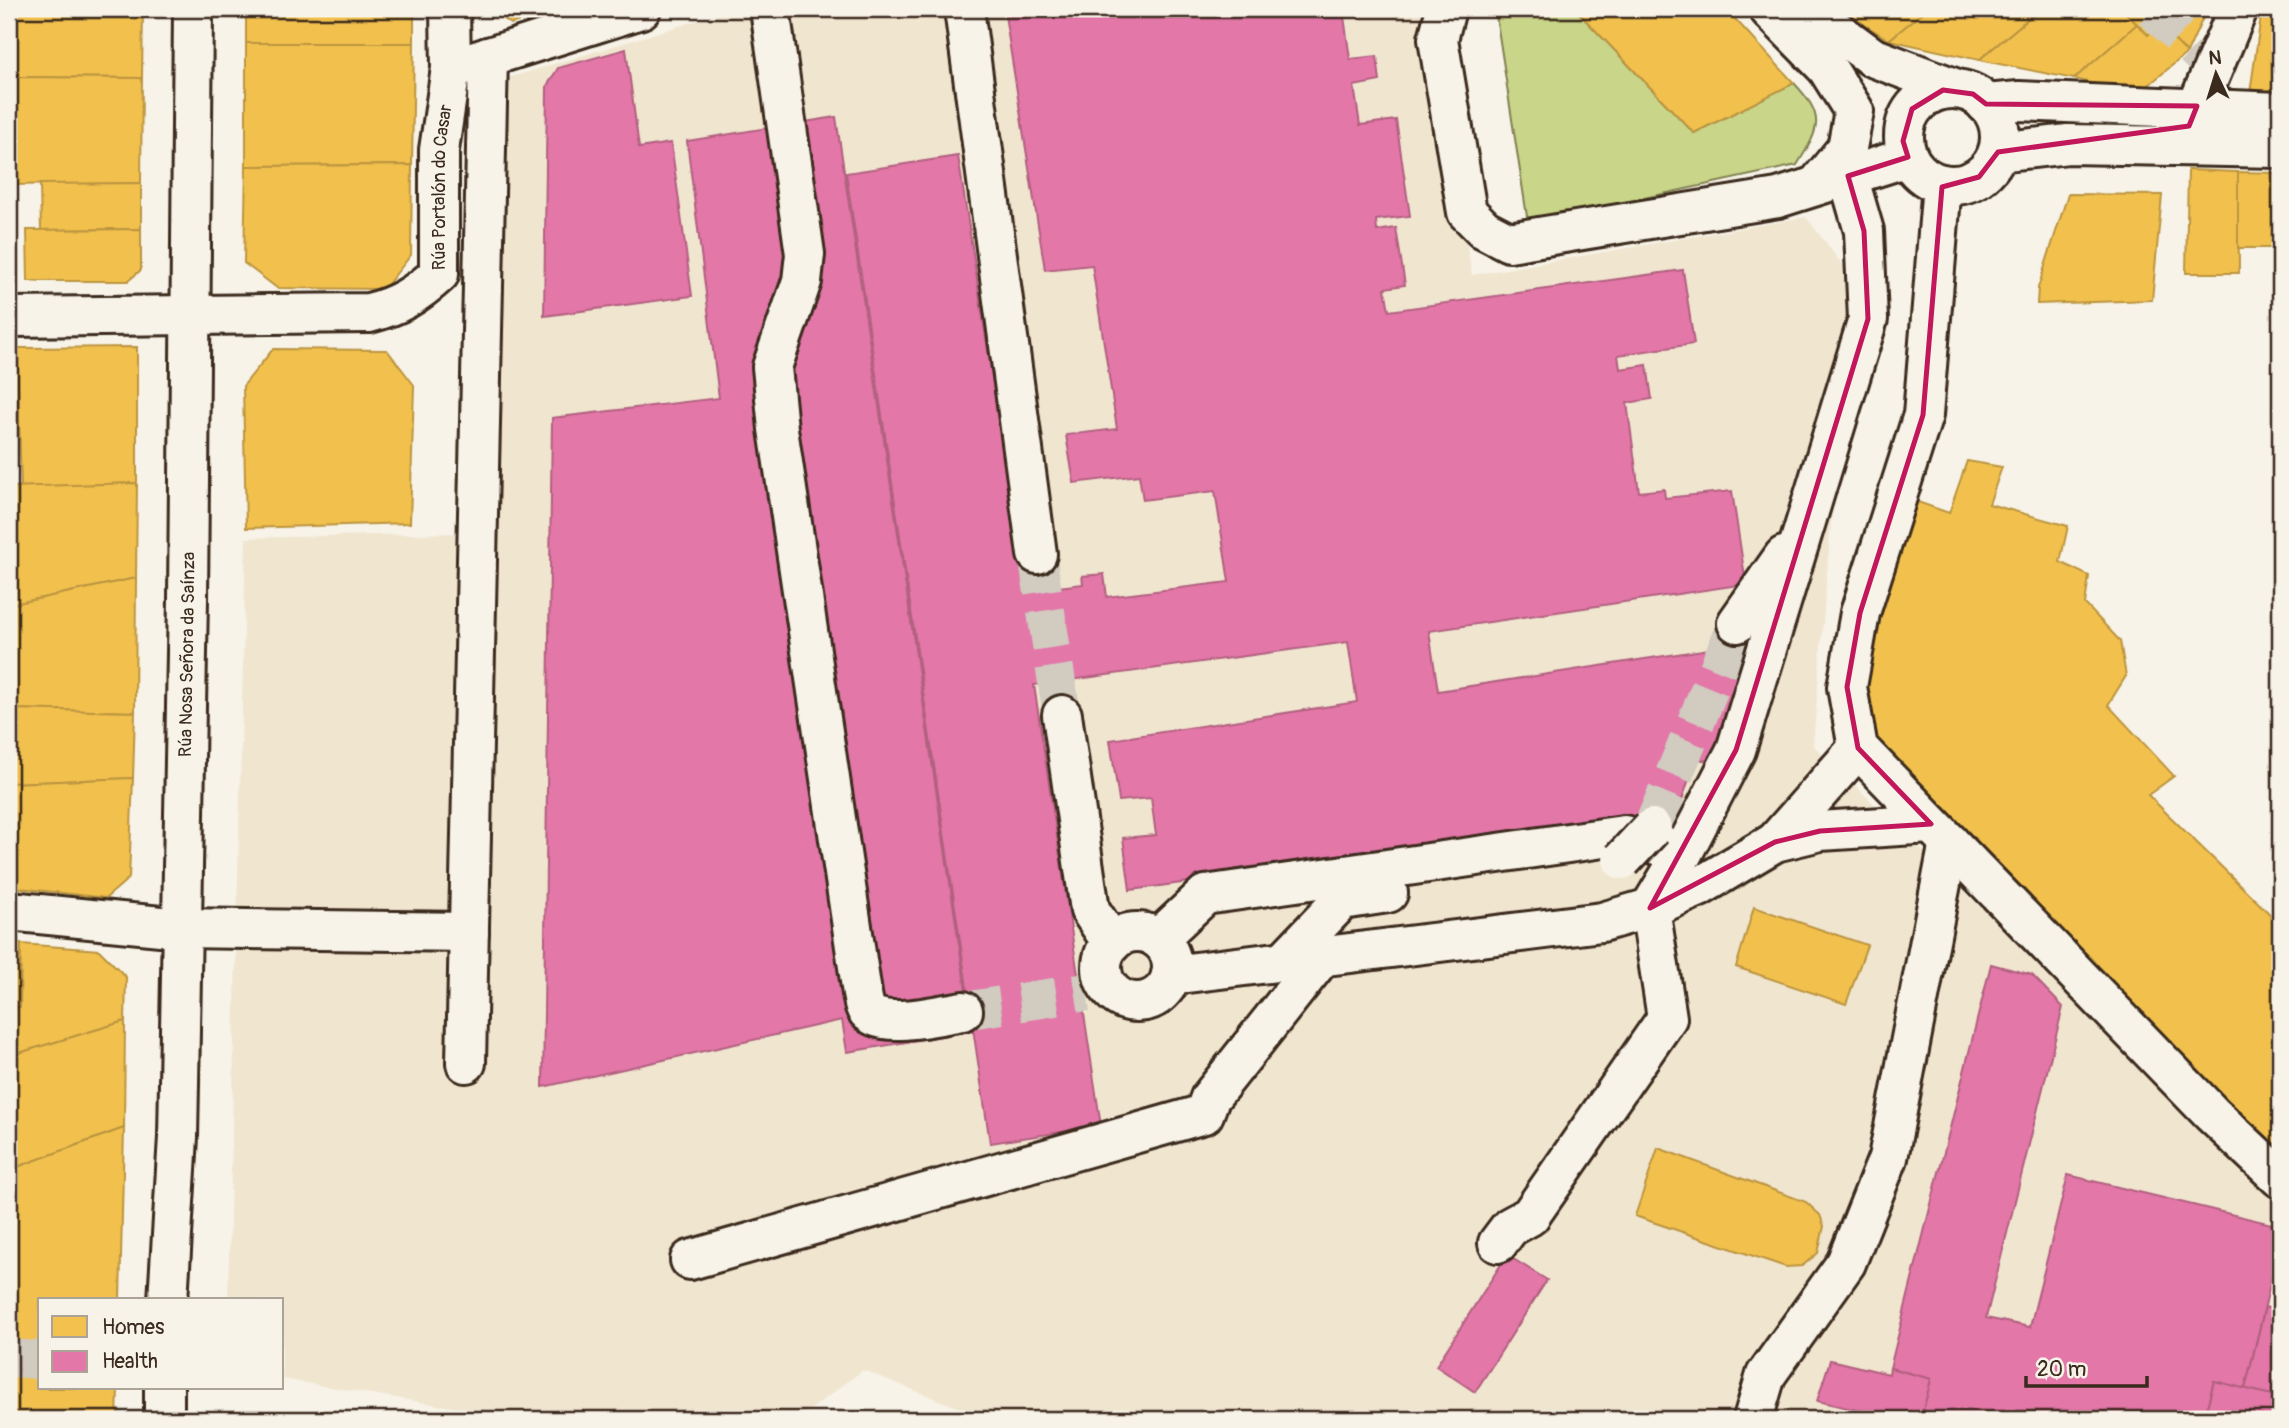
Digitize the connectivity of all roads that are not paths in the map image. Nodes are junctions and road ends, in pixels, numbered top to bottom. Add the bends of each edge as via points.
1 (193, 9) edge
2 (450, 9) edge
3 (642, 9) edge
4 (770, 9) edge
5 (964, 9) edge
6 (1446, 9) edge
7 (1771, 9) edge
8 (1807, 9) edge
9 (2238, 9) edge
10 (488, 57) junction
11 (451, 68) junction
12 (1971, 96) junction
13 (2197, 106) junction
14 (2280, 112) edge
15 (1906, 140) junction
16 (2068, 144) junction
17 (2280, 149) edge
18 (1998, 152) junction
19 (1833, 180) junction
20 (1942, 184) junction
21 (191, 316) junction
22 (9, 317) edge
23 (1804, 528) junction
24 (1037, 554) tunnel mouth
25 (1737, 623) tunnel mouth
26 (1062, 715) tunnel mouth
27 (1858, 748) junction
28 (1651, 828) tunnel mouth
29 (1940, 833) junction
30 (1775, 842) junction
31 (1683, 853) junction
32 (1724, 872) junction
33 (1650, 908) junction
34 (9, 911) edge
35 (180, 928) junction
36 (469, 932) junction
37 (1158, 939) junction
38 (1112, 943) junction
39 (1321, 958) junction
40 (1282, 963) junction
41 (1171, 975) junction
42 (963, 1011) tunnel mouth
43 (466, 1063) dead end
44 (2280, 1178) edge
45 (1498, 1243) dead end
46 (690, 1260) dead end
47 (168, 1298) edge
48 (164, 1390) edge
49 (164, 1419) edge
50 (1753, 1419) edge

1 - 21 street, Rúa Nosa Señora da Saínza
2 - 11 street, Rúa Portalón do Casar
3 - 10 street
4 - 42 street via 806,254 802,281 772,367 861,987 866,1010 877,1019
5 - 24 street
6 - 19 street via 1438,39 1467,212 1484,229 1508,242 1778,198
7 - 15 street
7 - 19 street via 1827,68 1854,111 1847,148
8 - 12 street via 1872,57
9 - 13 street
10 - 11 street
10 - 36 street
11 - 21 street, Rúa Portalón do Casar via 439,150 439,274 417,295 369,313
12 - 13 street
12 - 15 street via 1927,96 1912,109
12 - 18 street via 1996,119
13 - 14 street
13 - 16 street via 2189,126
15 - 19 street
15 - 20 street via 1923,176
16 - 17 street
16 - 18 street
18 - 20 street via 1979,177 1963,184
19 - 23 street via 1864,231 1868,319
20 - 27 street via 1923,415 1860,613 1847,687
21 - 22 street, Rúa Portalón do Casar
21 - 35 street, Rúa Nosa Señora da Saínza
23 - 25 street
23 - 31 street via 1736,750
26 - 38 street via 1090,911
27 - 29 street
27 - 30 street
28 - 40 street, bridge via 1622,860 1342,900
29 - 30 street via 1820,831
29 - 44 street via 2212,1114
29 - 50 street via 1888,1158 1846,1263 1766,1375
30 - 32 street
31 - 32 street
31 - 33 street
31 - 37 street via 1624,835 1205,895
32 - 33 street
33 - 39 street via 1587,924
33 - 45 street via 1667,1018 1530,1216 1510,1227
34 - 35 street
35 - 36 street
35 - 47 street, Rúa Nosa Señora da Saínza via 178,1136
36 - 43 street
37 - 38 street via 1135,932
37 - 41 street via 1171,956
38 - 41 street via 1102,960 1099,990 1145,1001 1164,990
39 - 40 street
39 - 46 street via 1210,1098 1204,1114
40 - 41 street
48 - 49 street

